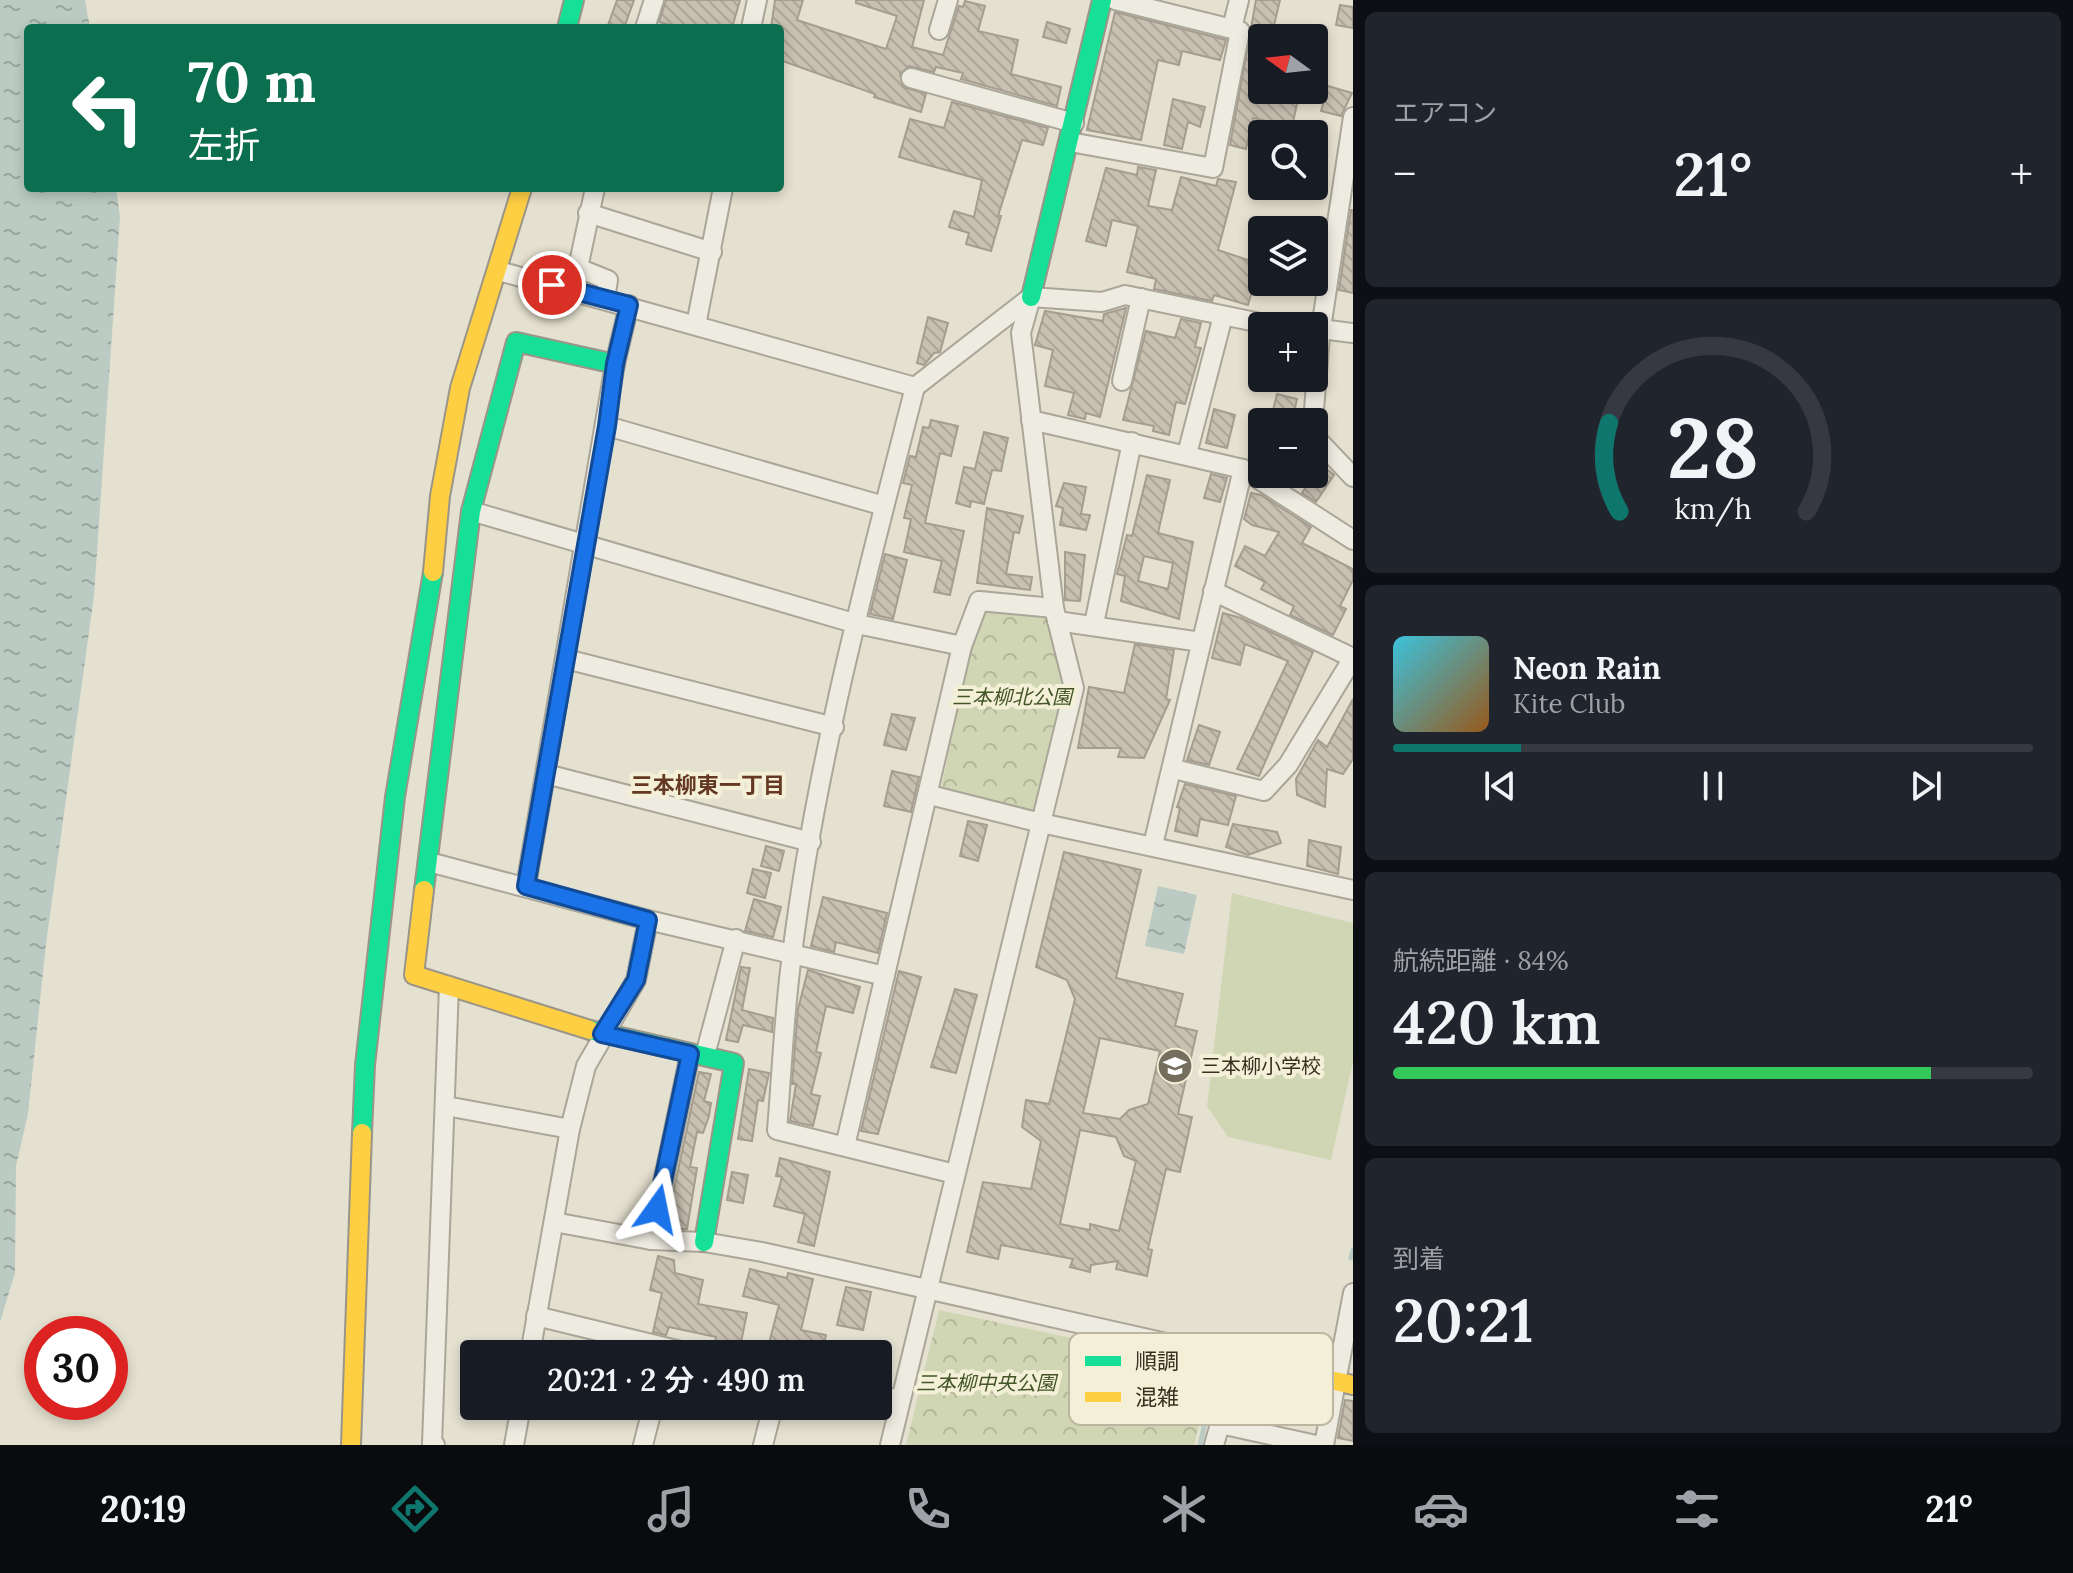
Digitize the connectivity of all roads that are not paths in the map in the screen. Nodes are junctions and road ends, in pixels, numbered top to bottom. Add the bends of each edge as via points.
1 (574, 0) edge
2 (654, 0) edge
3 (757, 0) edge
4 (948, 0) edge
5 (1102, 0) edge
6 (1115, 0) edge
7 (1239, 0) edge
8 (568, 24) edge
9 (646, 24) edge
10 (752, 24) edge
11 (1232, 28) junction
12 (939, 30) dead end
13 (911, 78) dead end
14 (1353, 117) edge
15 (1074, 123) junction
16 (1070, 142) junction
17 (521, 192) edge
18 (594, 192) edge
19 (722, 192) edge
20 (588, 213) junction
21 (712, 252) junction
22 (499, 271) junction
23 (1031, 297) junction
24 (1141, 298) junction
25 (605, 299) junction
26 (629, 305) junction
27 (1321, 312) edge
28 (1223, 316) junction
29 (1248, 321) edge
30 (696, 325) junction
31 (1328, 332) edge
32 (1353, 333) edge
33 (615, 364) junction
34 (1122, 381) dead end
35 (915, 387) junction
36 (1031, 420) junction
37 (607, 426) junction
38 (1132, 442) junction
39 (1328, 451) edge
40 (1187, 454) junction
41 (1243, 469) junction
42 (1353, 477) edge
43 (884, 506) junction
44 (471, 511) junction
45 (1353, 540) edge
46 (585, 545) junction
47 (1213, 591) junction
48 (1056, 615) junction
49 (857, 624) junction
50 (1094, 624) junction
51 (1201, 642) junction
52 (962, 646) junction
53 (566, 659) junction
54 (834, 727) junction
55 (1174, 769) junction
56 (546, 774) junction
57 (930, 795) junction
58 (1041, 823) junction
59 (811, 842) junction
60 (1153, 845) junction
61 (429, 862) junction
62 (526, 886) junction
63 (1353, 890) edge
64 (648, 920) junction
65 (736, 939) junction
66 (792, 955) junction
67 (885, 976) junction
68 (449, 986) junction
69 (602, 1034) junction
70 (698, 1055) junction
71 (446, 1106) junction
72 (570, 1129) junction
73 (845, 1146) junction
74 (955, 1174) junction
75 (554, 1222) junction
76 (651, 1240) junction
77 (704, 1242) junction
78 (926, 1287) junction
79 (1353, 1293) edge
80 (536, 1316) junction
81 (1126, 1333) edge
82 (532, 1340) edge
83 (625, 1340) edge
84 (1344, 1383) edge
85 (892, 1398) edge
86 (900, 1400) junction
87 (1333, 1417) edge
88 (518, 1420) edge
89 (649, 1420) edge
90 (769, 1420) edge
91 (1220, 1425) edge
92 (1225, 1425) edge
93 (1330, 1425) edge
94 (351, 1445) edge
95 (435, 1445) edge
96 (514, 1445) edge
97 (643, 1445) edge
98 (763, 1445) edge
99 (890, 1445) edge
100 (1214, 1445) edge
101 (1316, 1445) edge
102 (1324, 1445) edge

1 - 8 street
2 - 9 street
3 - 10 street
4 - 12 street
5 - 15 street
6 - 11 street
7 - 11 street
11 - 16 street via 1240,31 1213,168
13 - 15 street
14 - 27 street
15 - 16 street
16 - 23 street
17 - 22 street
18 - 20 street
19 - 21 street
20 - 21 street
20 - 25 street via 578,268 608,280
21 - 30 street
22 - 25 street
22 - 94 street via 460,388 395,797 365,1065
23 - 24 street via 1102,302 1125,295
23 - 35 street
23 - 36 street via 1021,333
24 - 28 street
24 - 34 street
25 - 26 street
26 - 30 street
26 - 33 street
28 - 29 street
28 - 40 street
30 - 35 street
31 - 32 street
33 - 37 street
33 - 44 street via 516,342
35 - 43 street
36 - 38 street
36 - 48 street
37 - 43 street
37 - 46 street
38 - 40 street
38 - 50 street
39 - 42 street
40 - 41 street
41 - 45 street
41 - 47 street
43 - 49 street
44 - 46 street
44 - 61 street
46 - 49 street
46 - 53 street
47 - 51 street
47 - 55 street via 1353,658 1288,765 1264,791
48 - 50 street
48 - 52 street via 979,601
48 - 58 street via 1074,688
49 - 52 street
49 - 54 street
50 - 51 street
51 - 55 street
52 - 57 street
53 - 54 street
53 - 56 street
54 - 59 street
55 - 60 street
56 - 59 street
56 - 62 street
57 - 58 street
57 - 67 street
58 - 60 street
58 - 74 street
59 - 66 street
60 - 63 street
61 - 62 street
61 - 68 street via 414,975
62 - 64 street
64 - 65 street
64 - 69 street via 636,980
65 - 66 street
65 - 70 street
66 - 67 street
66 - 73 street via 777,1130
67 - 73 street
68 - 69 street
68 - 71 street
69 - 70 street
69 - 72 street via 586,1066
70 - 76 street
70 - 77 street via 734,1063
71 - 72 street
71 - 95 street
72 - 75 street
73 - 74 street
74 - 78 street
75 - 76 street
75 - 80 street
76 - 77 street
77 - 78 street
78 - 81 street
78 - 86 street
79 - 84 street
80 - 82 street
80 - 83 street
84 - 87 street
85 - 86 street
86 - 99 street
88 - 96 street
89 - 97 street
90 - 98 street
91 - 100 street
92 - 101 street
93 - 102 street

